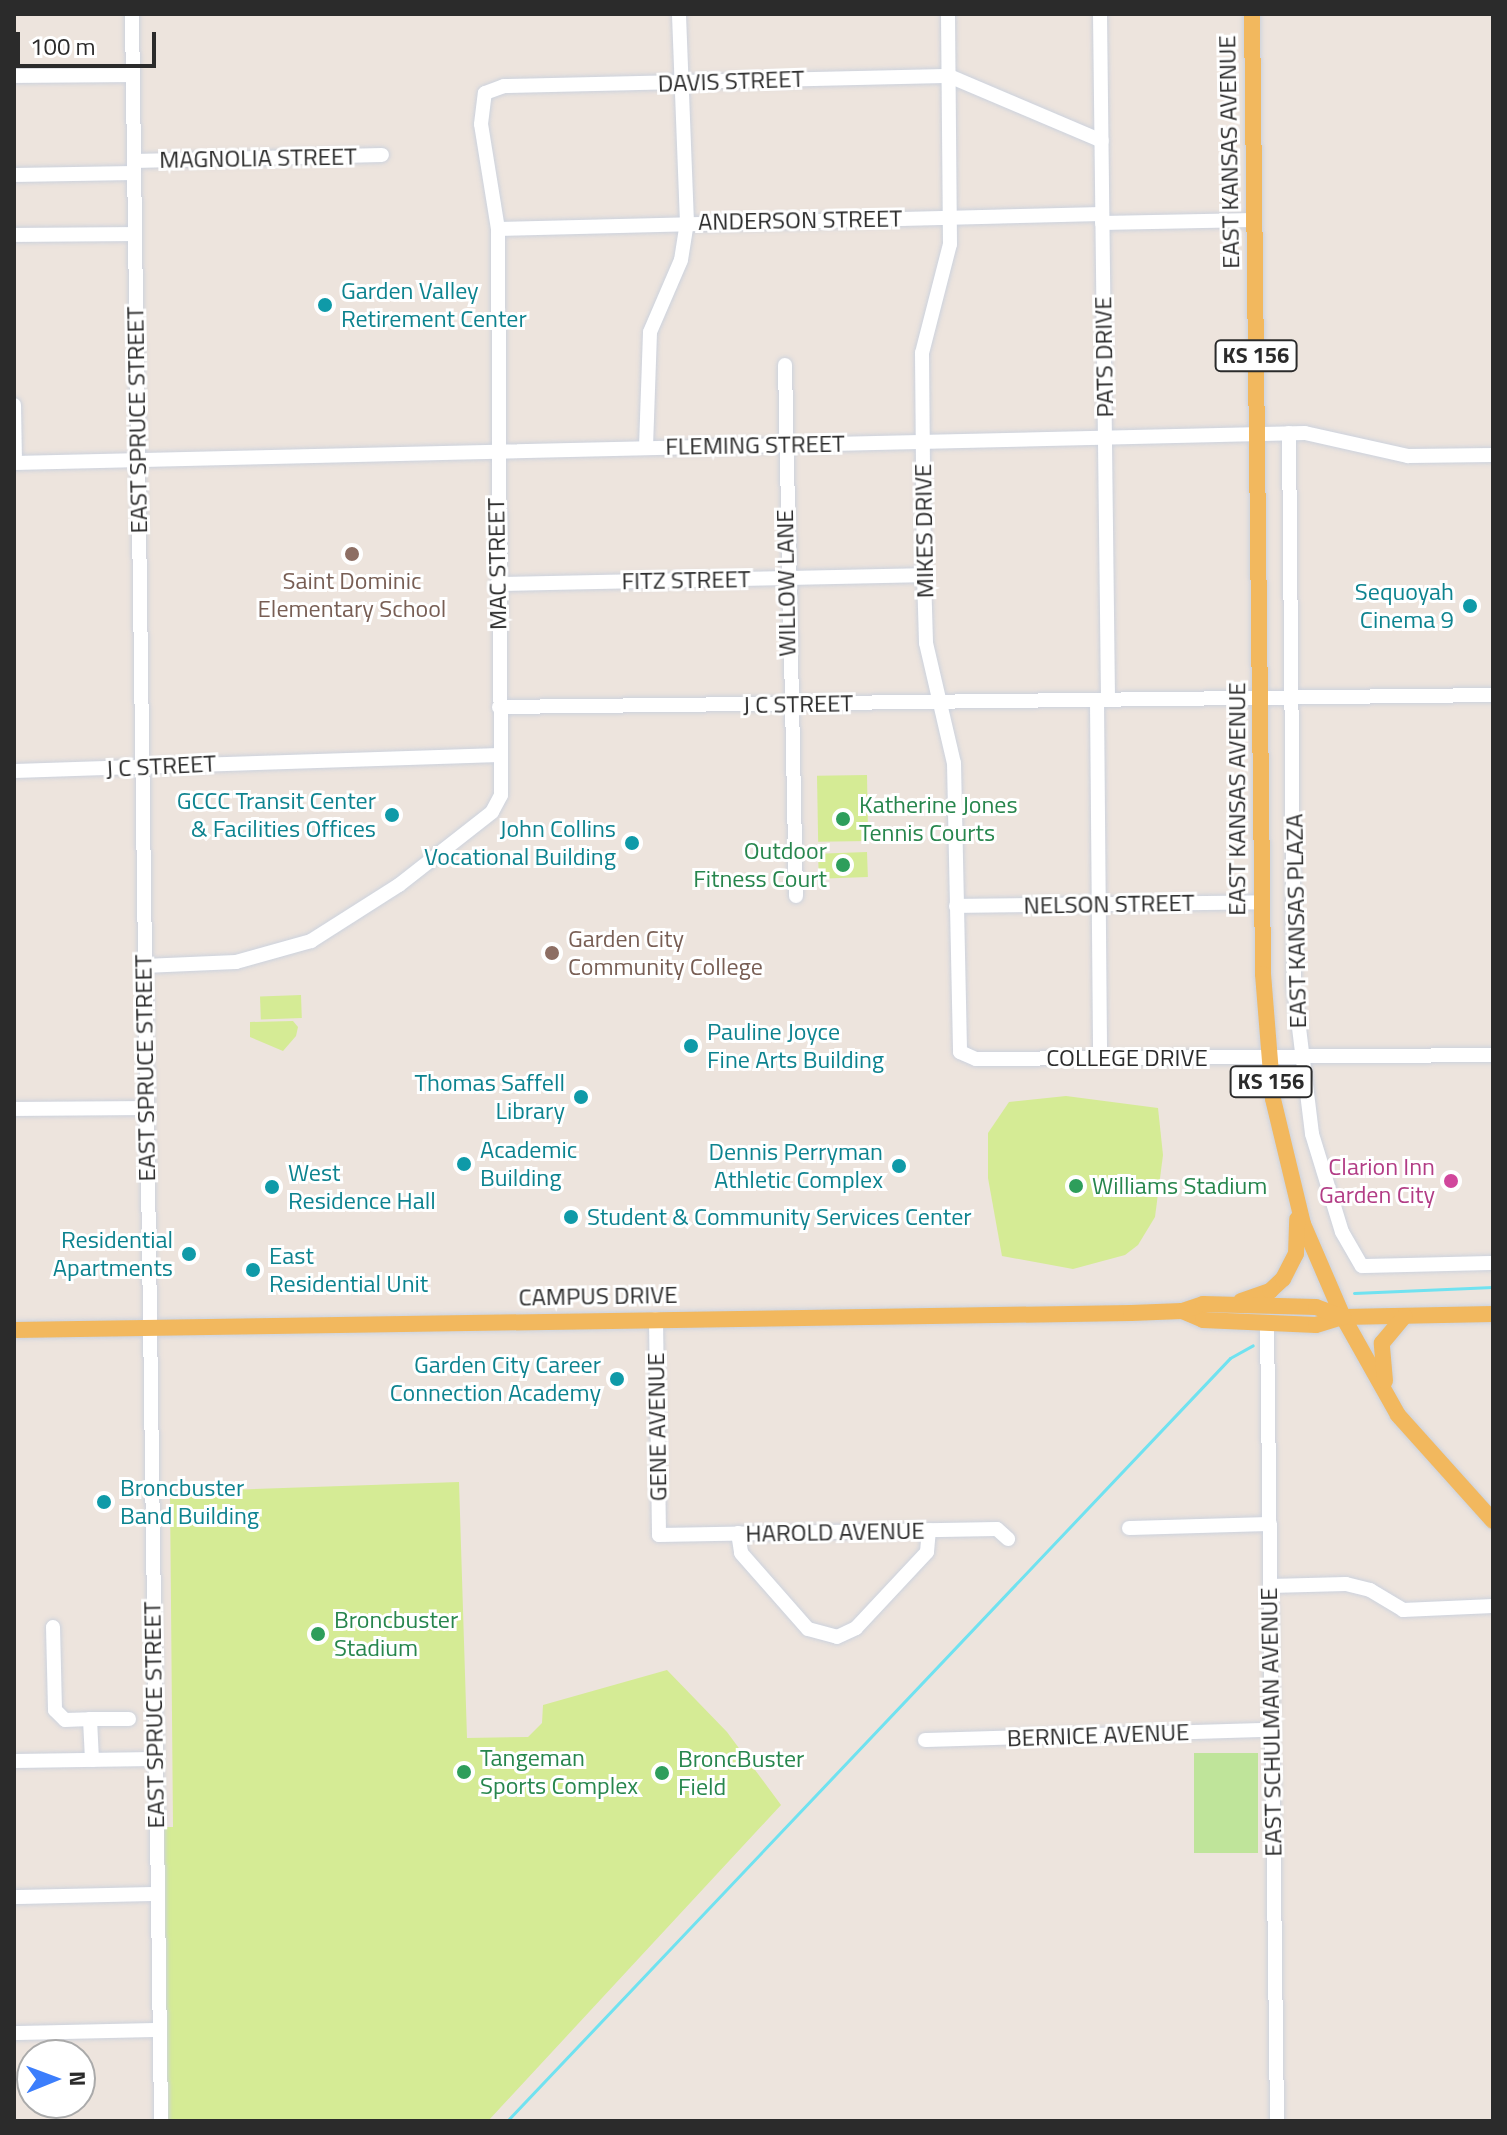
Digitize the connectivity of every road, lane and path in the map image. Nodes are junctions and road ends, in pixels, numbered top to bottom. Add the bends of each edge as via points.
1 (132, 14) edge
2 (679, 14) edge
3 (948, 14) edge
4 (1100, 14) edge
5 (1252, 14) edge
6 (133, 75) junction
7 (14, 76) edge
8 (949, 76) junction
9 (681, 83) junction
10 (1102, 141) junction
11 (382, 155) dead end
12 (134, 167) junction
13 (14, 175) edge
14 (951, 217) junction
15 (1102, 218) junction
16 (1254, 220) junction
17 (687, 223) junction
18 (498, 229) junction
19 (135, 234) junction
20 (14, 235) edge
21 (785, 365) dead end
22 (14, 405) edge
23 (1289, 433) junction
24 (1258, 435) junction
25 (1105, 438) junction
26 (924, 442) junction
27 (783, 444) junction
28 (646, 447) junction
29 (499, 450) junction
30 (1493, 455) edge
31 (138, 457) junction
32 (14, 463) edge
33 (924, 575) junction
34 (786, 578) junction
35 (497, 584) junction
36 (1493, 695) edge
37 (1261, 698) junction
38 (1292, 699) junction
39 (1102, 700) junction
40 (939, 701) junction
41 (789, 704) junction
42 (499, 707) junction
43 (500, 755) junction
44 (141, 769) junction
45 (14, 771) edge
46 (796, 896) dead end
47 (1262, 902) junction
48 (1098, 904) junction
49 (956, 906) junction
50 (144, 966) junction
51 (958, 1049) joint
52 (1493, 1055) edge
53 (1268, 1056) junction
54 (1300, 1056) junction
55 (1100, 1058) junction
56 (145, 1108) junction
57 (14, 1109) edge
58 (1296, 1201) junction
59 (1493, 1263) edge
60 (1226, 1305) junction
61 (1182, 1311) junction
62 (1493, 1314) edge
63 (1405, 1316) junction
64 (1343, 1317) junction
65 (656, 1319) junction
66 (1267, 1323) junction
67 (148, 1328) junction
68 (14, 1330) edge
69 (1387, 1395) junction
70 (1493, 1521) edge
71 (1270, 1524) junction
72 (1129, 1528) dead end
73 (929, 1530) junction
74 (738, 1533) junction
75 (659, 1535) joint
76 (1008, 1539) dead end
77 (1270, 1586) junction
78 (1493, 1606) edge
79 (53, 1627) dead end
80 (90, 1719) junction
81 (129, 1719) dead end
82 (1271, 1730) junction
83 (925, 1740) dead end
84 (155, 1759) junction
85 (92, 1760) junction
86 (14, 1761) edge
87 (157, 1894) junction
88 (14, 1897) edge
89 (159, 2030) junction
90 (14, 2033) edge
91 (161, 2121) edge
92 (1277, 2121) edge

1 - 6 street, EAST SPRUCE STREET
2 - 9 street
3 - 8 street, MIKES DRIVE
4 - 10 street, PATS DRIVE
5 - 16 main road, EAST KANSAS AVENUE / KS 156
6 - 7 street
6 - 12 street, EAST SPRUCE STREET
8 - 9 street, DAVIS STREET
8 - 10 street, DAVIS STREET
8 - 14 street, MIKES DRIVE
9 - 17 street
9 - 18 street, DAVIS STREET via 504,86 485,93 481,124
10 - 15 street, PATS DRIVE
11 - 12 street, MAGNOLIA STREET
12 - 13 street, MAGNOLIA STREET
12 - 19 street, EAST SPRUCE STREET
14 - 15 street, ANDERSON STREET
14 - 17 street, ANDERSON STREET
14 - 26 street, MIKES DRIVE via 950,244 922,353
15 - 16 street, ANDERSON STREET
15 - 25 street, PATS DRIVE
16 - 24 main road, EAST KANSAS AVENUE / KS 156
17 - 18 street, ANDERSON STREET
17 - 28 street via 681,260 650,332
18 - 29 street, MAC STREET
19 - 20 street
19 - 31 street, EAST SPRUCE STREET
21 - 27 street, WILLOW LANE
22 - 32 street
23 - 24 street, FLEMING STREET
23 - 30 street, FLEMING STREET via 1408,456
23 - 38 street, EAST KANSAS PLAZA
24 - 25 street, FLEMING STREET
24 - 37 main road, EAST KANSAS AVENUE / KS 156
25 - 26 street, FLEMING STREET
25 - 39 street, PATS DRIVE
26 - 27 street, FLEMING STREET
26 - 33 street, MIKES DRIVE
27 - 28 street, FLEMING STREET
27 - 34 street, WILLOW LANE
28 - 29 street, FLEMING STREET
29 - 31 street, FLEMING STREET
29 - 35 street, MAC STREET
31 - 32 street, FLEMING STREET
31 - 44 street, EAST SPRUCE STREET
33 - 34 street, FITZ STREET
33 - 40 street, MIKES DRIVE via 926,643
34 - 35 street, FITZ STREET
34 - 41 street, WILLOW LANE
35 - 42 street, MAC STREET
36 - 38 street, J C STREET
37 - 38 street, J C STREET
37 - 39 street, J C STREET
37 - 47 main road, EAST KANSAS AVENUE / KS 156
38 - 54 street, EAST KANSAS PLAZA via 1294,987
39 - 40 street, J C STREET
39 - 48 street, PATS DRIVE
40 - 41 street, J C STREET
40 - 49 street, MIKES DRIVE via 954,763
41 - 42 street, J C STREET
41 - 46 street, WILLOW LANE
42 - 43 street, MAC STREET
43 - 44 street, J C STREET via 164,764
43 - 50 street, MAC STREET via 501,795 492,812 345,922 293,948 236,962
44 - 45 street, J C STREET
44 - 50 street, EAST SPRUCE STREET
47 - 48 street, NELSON STREET
47 - 53 main road, EAST KANSAS AVENUE / KS 156
48 - 49 street, NELSON STREET
48 - 55 street, PATS DRIVE
49 - 51 street, MIKES DRIVE
50 - 56 street, EAST SPRUCE STREET
51 - 55 street, COLLEGE DRIVE via 976,1059
52 - 54 street, COLLEGE DRIVE
53 - 54 street, COLLEGE DRIVE
53 - 55 street, COLLEGE DRIVE
53 - 58 main road, EAST KANSAS AVENUE / KS 156
54 - 59 street, EAST KANSAS PLAZA via 1321,1167 1355,1261 1362,1266
56 - 57 street
56 - 67 street, EAST SPRUCE STREET
58 - 60 main road via 1296,1254 1283,1279 1270,1291
58 - 64 main road, EAST KANSAS AVENUE / KS 156
60 - 61 main road, CAMPUS DRIVE
60 - 64 main road, CAMPUS DRIVE via 1316,1307
61 - 65 main road, CAMPUS DRIVE
61 - 66 main road, CAMPUS DRIVE via 1203,1320
62 - 63 main road, CAMPUS DRIVE
63 - 64 main road, CAMPUS DRIVE
63 - 69 main road via 1382,1343
64 - 66 main road, CAMPUS DRIVE via 1316,1325
64 - 69 main road, EAST KANSAS AVENUE / KS 156
65 - 67 main road, CAMPUS DRIVE
65 - 75 street, GENE AVENUE
66 - 71 street, EAST SCHULMAN AVENUE
67 - 68 main road, CAMPUS DRIVE
67 - 84 street, EAST SPRUCE STREET
69 - 70 main road, EAST KANSAS AVENUE / KS 156 via 1462,1491
71 - 72 street
71 - 77 street, EAST SCHULMAN AVENUE
73 - 74 street, HAROLD AVENUE
73 - 74 street via 927,1552 856,1628 837,1637 808,1629 741,1553
73 - 76 street, HAROLD AVENUE via 997,1529
74 - 75 street, HAROLD AVENUE
77 - 78 street via 1346,1584 1370,1590 1403,1610
77 - 82 street, EAST SCHULMAN AVENUE
79 - 80 street via 55,1710 65,1720
80 - 81 street
80 - 85 street
82 - 83 street, BERNICE AVENUE
82 - 92 street, EAST SCHULMAN AVENUE
84 - 85 street
84 - 87 street, EAST SPRUCE STREET
85 - 86 street
87 - 88 street
87 - 89 street, EAST SPRUCE STREET
89 - 90 street
89 - 91 street, EAST SPRUCE STREET

